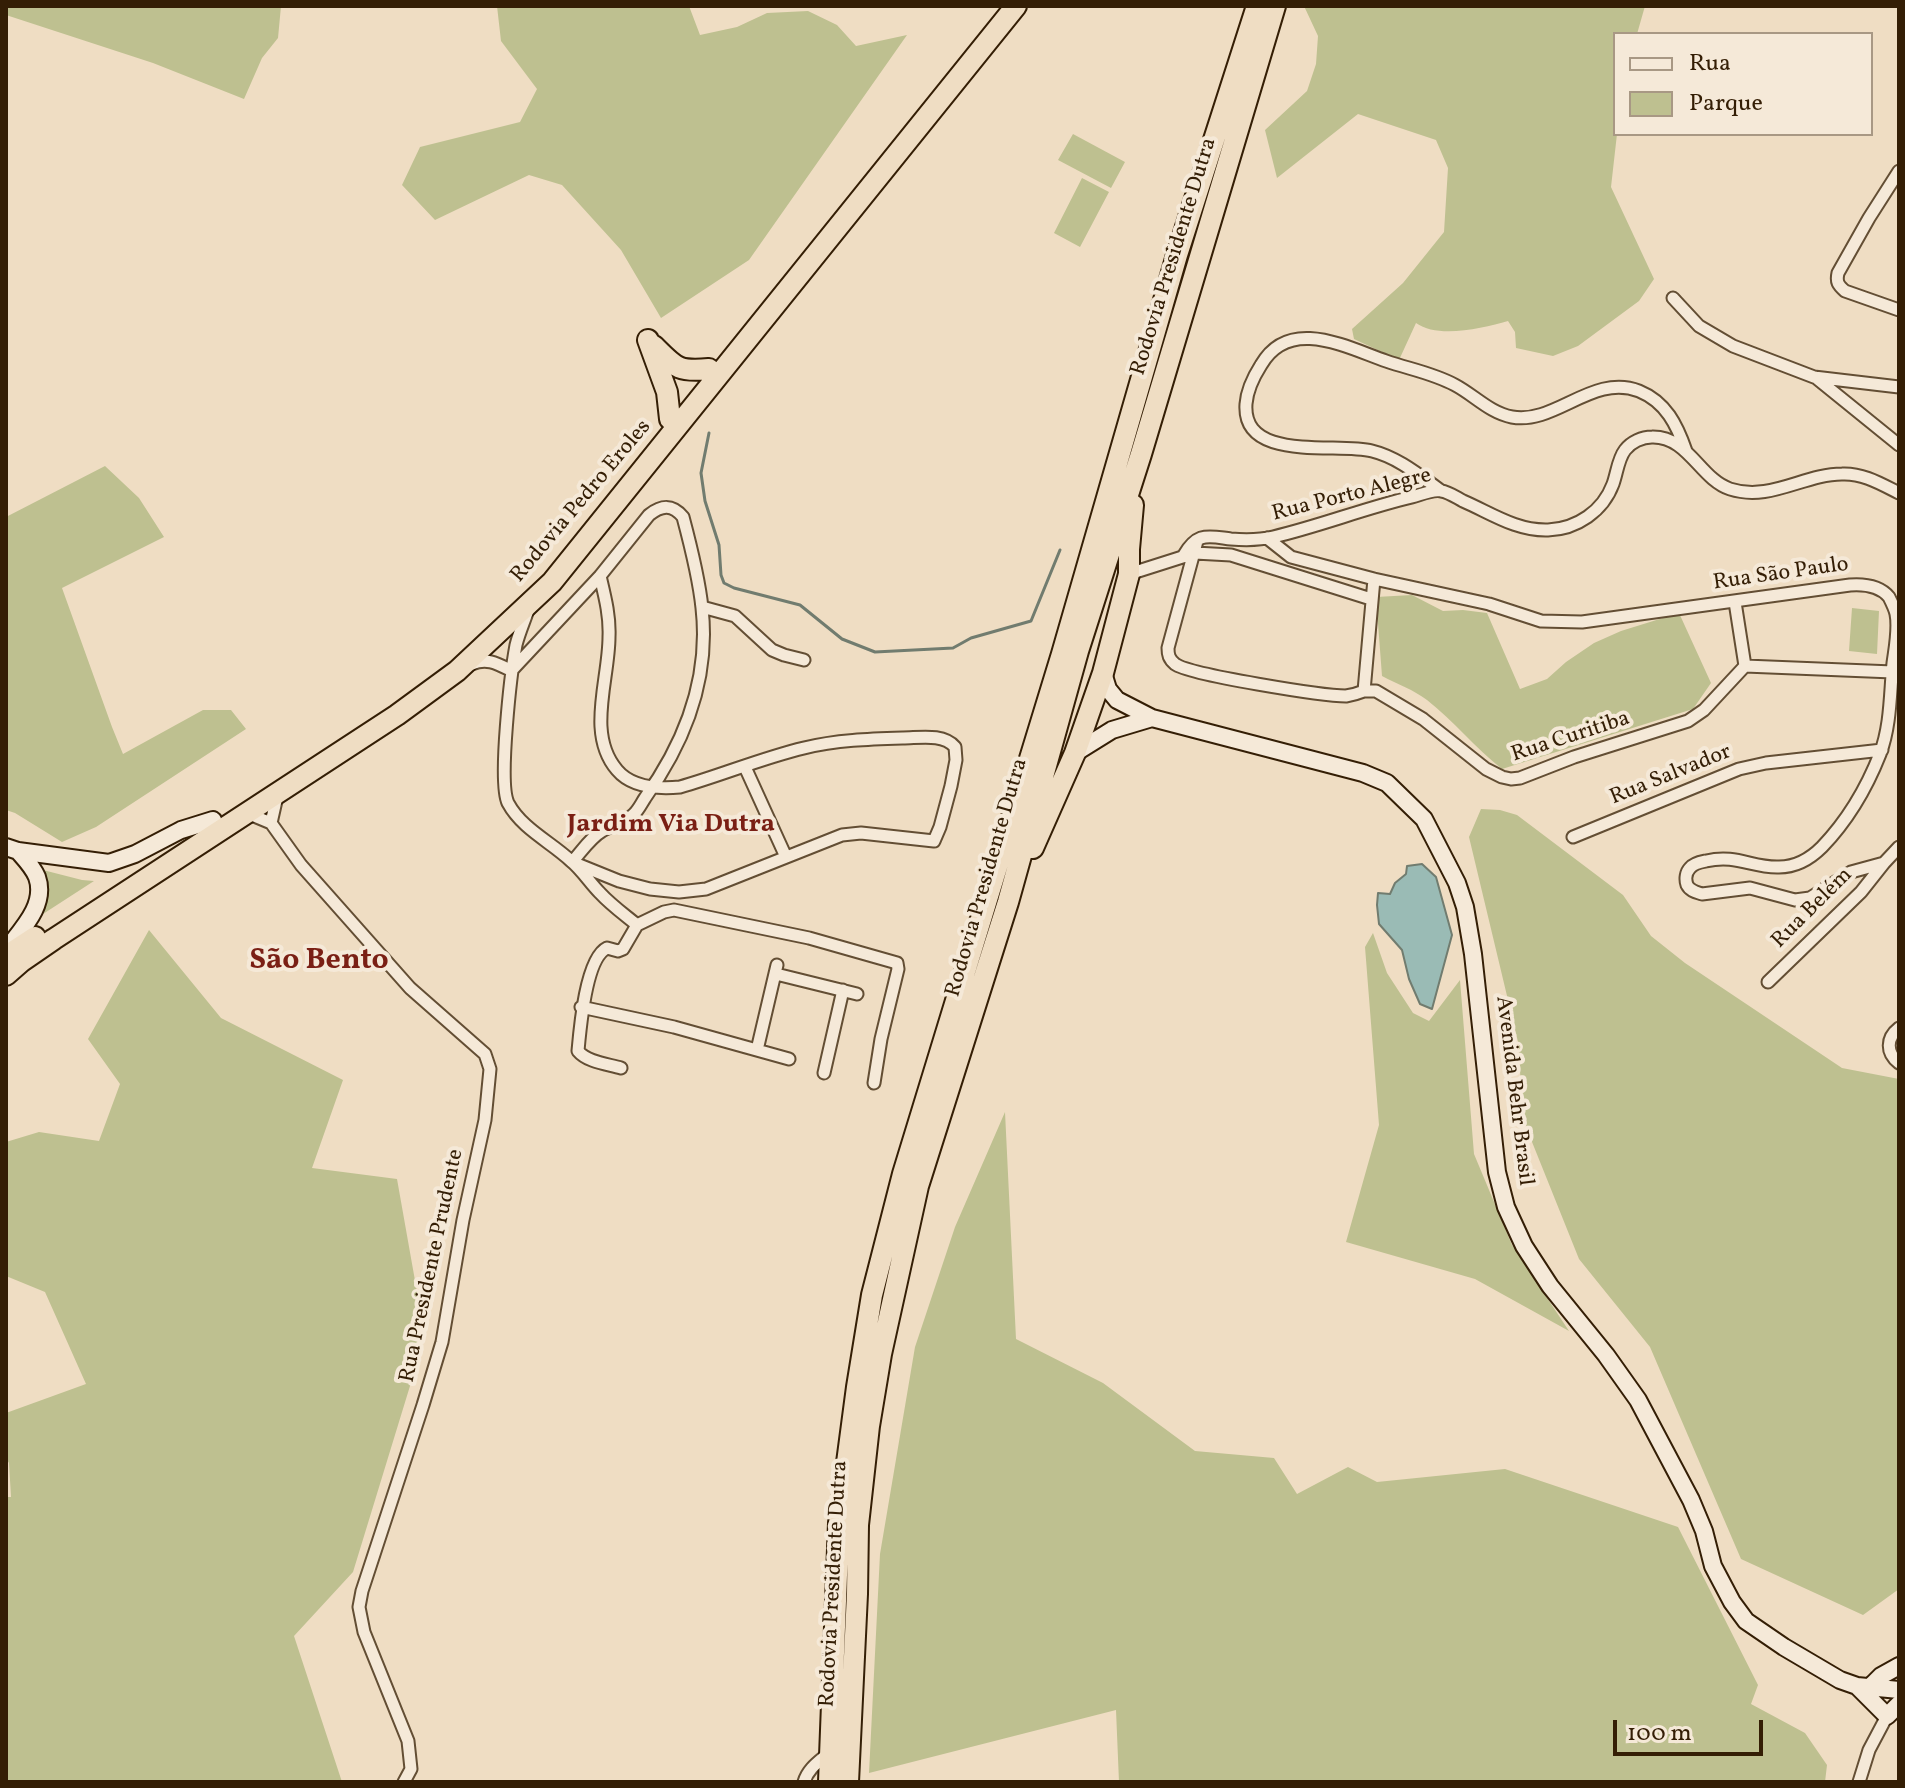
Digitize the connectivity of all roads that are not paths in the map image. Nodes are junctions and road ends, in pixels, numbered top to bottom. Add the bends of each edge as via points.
1 (1007, 6) edge
2 (1016, 6) edge
3 (1257, 6) edge
4 (1275, 6) edge
5 (1899, 171) edge
6 (1673, 298) dead end
7 (1899, 310) edge
8 (709, 369) junction
9 (1814, 377) junction
10 (1899, 387) edge
11 (670, 419) junction
12 (1899, 445) edge
13 (1686, 451) junction
14 (1138, 460) junction
15 (1440, 490) junction
16 (1899, 493) edge
17 (1267, 538) junction
18 (1190, 554) junction
19 (1271, 566) junction
20 (1129, 574) junction
21 (600, 576) junction
22 (1374, 579) junction
23 (1371, 599) junction
24 (531, 602) junction
25 (1735, 602) junction
26 (702, 607) junction
27 (804, 660) dead end
28 (1745, 666) junction
29 (457, 671) junction
30 (512, 671) junction
31 (1893, 672) junction
32 (1103, 673) junction
33 (1364, 691) junction
34 (1152, 718) junction
35 (1882, 750) junction
36 (1075, 753) junction
37 (745, 767) junction
38 (655, 787) junction
39 (278, 792) junction
40 (247, 813) junction
41 (213, 820) junction
42 (271, 823) junction
43 (1573, 837) dead end
44 (12, 849) edge
45 (1898, 852) edge
46 (786, 857) junction
47 (572, 862) junction
48 (1884, 863) junction
49 (1008, 902) junction
50 (637, 925) junction
51 (6, 953) edge
52 (6, 975) edge
53 (1768, 982) dead end
54 (843, 990) junction
55 (857, 994) dead end
56 (581, 1007) junction
57 (1899, 1028) edge
58 (757, 1050) junction
59 (789, 1059) dead end
60 (1899, 1063) edge
61 (621, 1068) dead end
62 (824, 1073) dead end
63 (874, 1083) dead end
64 (1899, 1666) edge
65 (1863, 1687) junction
66 (1899, 1690) edge
67 (1893, 1710) edge
68 (831, 1752) junction
69 (404, 1782) edge
70 (804, 1782) edge
71 (829, 1782) edge
72 (848, 1782) edge
73 (1859, 1782) edge

1 - 8 highway, Rodovia Pedro Eroles
2 - 24 highway, Rodovia Pedro Eroles
3 - 68 highway, Rodovia Presidente Dutra via 1177,255 872,1295 839,1523
4 - 14 highway, Rodovia Presidente Dutra
5 - 7 street via 1837,281 1845,291
6 - 9 street via 1699,326 1720,339
8 - 11 highway, Rodovia Pedro Eroles
8 - 11 highway via 681,369 648,340 667,392
9 - 10 street
9 - 12 street
11 - 41 highway, Rodovia Pedro Eroles via 543,576 490,628 394,702
13 - 15 street, Rua Porto Alegre via 1661,438 1633,443 1625,450 1604,501 1592,514 1564,528 1515,526
13 - 15 street via 1663,407 1631,388 1608,388 1535,416 1513,417 1437,376 1319,339 1296,338 1273,348 1246,403 1249,425 1256,433 1279,444 1381,454
13 - 16 street, Rua Porto Alegre via 1708,475 1738,491 1778,490 1842,474
14 - 20 highway
14 - 49 highway, Rodovia Presidente Dutra
15 - 17 street, Rua Porto Alegre
17 - 18 street, Rua Porto Alegre via 1198,539
17 - 19 street
17 - 22 street, Rua São Paulo via 1291,557
18 - 19 street via 1231,555
18 - 20 street, Rua Porto Alegre
18 - 33 street via 1168,648 1172,662 1217,676 1320,694
19 - 23 street
20 - 32 highway
21 - 26 street via 649,515 670,507 683,517
21 - 30 street
21 - 38 street via 610,639 603,748 627,781
22 - 23 street
22 - 25 street, Rua São Paulo via 1541,621 1582,622
23 - 33 street
24 - 29 highway, Rodovia Pedro Eroles
24 - 30 street
25 - 28 street
25 - 31 street, Rua São Paulo via 1850,585 1882,590 1896,614
26 - 27 street via 735,616 772,650
26 - 38 street via 702,658 692,709
28 - 31 street
28 - 33 street, Rua Curitiba via 1688,721 1511,779 1486,769 1423,719 1376,691
29 - 30 street via 478,661
29 - 39 highway, Rodovia Pedro Eroles
30 - 47 street via 507,801 525,825
31 - 35 street, Rua São Paulo
32 - 34 street, Avenida Behr Brasil via 1117,700
32 - 36 highway
34 - 36 street via 1112,730
34 - 65 street, Avenida Behr Brasil via 1363,773 1387,783 1424,819 1465,907 1497,1172 1524,1246 1638,1400 1691,1500 1713,1566 1739,1612 1784,1647 1840,1680
35 - 43 street, Rua Salvador via 1739,769
35 - 48 street, Rua São Paulo via 1847,815 1810,857 1777,867 1724,858 1703,861 1689,868 1686,876 1697,893 1750,888 1795,900 1810,898 1851,872
36 - 49 highway
37 - 38 street via 680,787
37 - 46 street
37 - 46 street via 827,743 933,737 955,747 936,839 842,835
38 - 47 street via 631,817 593,837
39 - 40 highway, Rodovia Pedro Eroles
39 - 42 street
40 - 42 street
40 - 52 highway, Rodovia Pedro Eroles
41 - 44 street via 109,863
41 - 51 highway, Rodovia Pedro Eroles
42 - 69 street, Rua Presidente Prudente via 301,865 410,988 485,1054 490,1069 442,1342 359,1607 376,1666 408,1741 411,1769
44 - 51 street via 39,881 34,914
45 - 48 street, Rua São Paulo
46 - 47 street via 706,889 679,892 619,881
47 - 50 street
48 - 53 street, Rua Belém
49 - 72 highway, Rodovia Presidente Dutra via 918,1186 881,1354 858,1525
50 - 56 street via 623,949 601,950
50 - 63 street via 674,910 897,963
54 - 55 street
54 - 58 street via 776,970
54 - 62 street
56 - 58 street
56 - 61 street via 578,1051
57 - 60 street via 1889,1043
58 - 59 street
64 - 65 street
65 - 66 street
65 - 67 street
67 - 73 street via 1869,1750
68 - 70 street via 811,1768
68 - 71 highway, Rodovia Presidente Dutra

